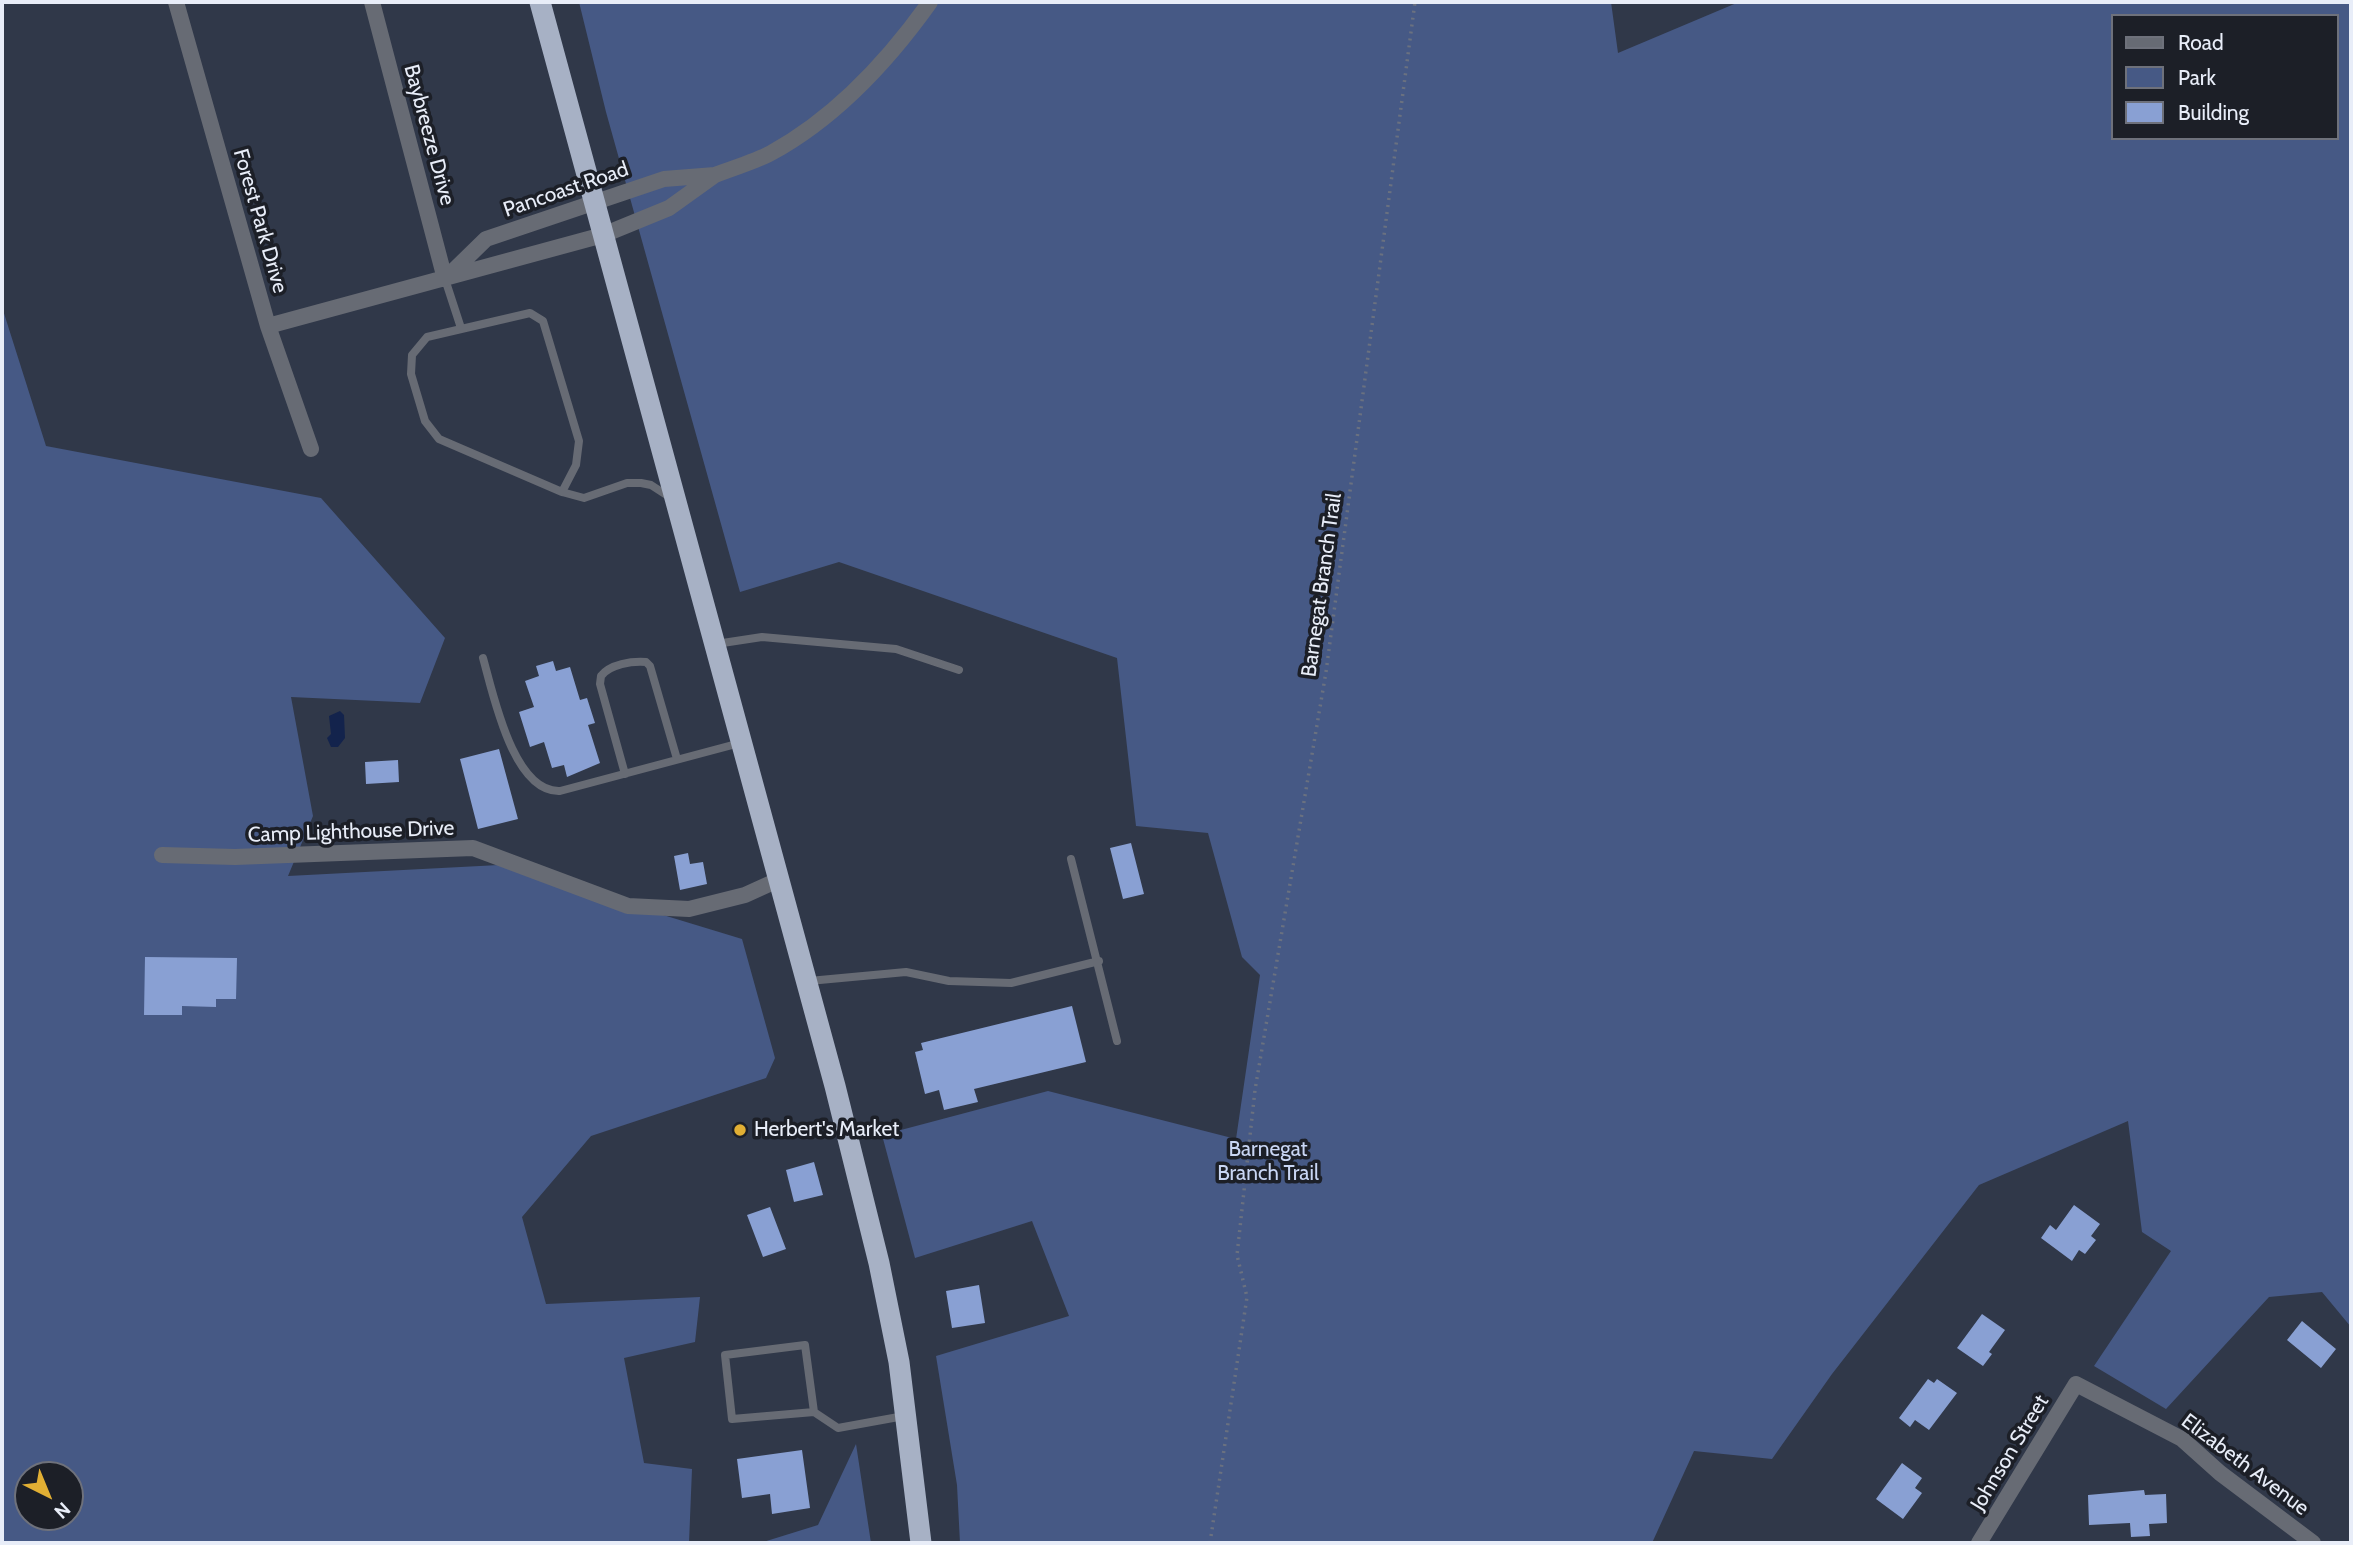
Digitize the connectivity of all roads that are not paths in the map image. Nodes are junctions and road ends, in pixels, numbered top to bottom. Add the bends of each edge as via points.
1 (176, 2) edge
2 (372, 2) edge
3 (540, 2) edge
4 (930, 2) edge
5 (715, 174) junction
6 (594, 203) junction
7 (603, 235) junction
8 (445, 279) junction
9 (268, 326) junction
10 (461, 328) junction
11 (311, 449) dead end
12 (562, 492) junction
13 (674, 500) junction
14 (713, 645) junction
15 (483, 658) dead end
16 (959, 670) dead end
17 (740, 743) junction
18 (677, 760) junction
19 (625, 774) junction
20 (162, 855) dead end
21 (1072, 859) dead end
22 (778, 880) junction
23 (1099, 961) junction
24 (806, 981) junction
25 (1117, 1041) dead end
26 (2076, 1384) joint
27 (814, 1412) junction
28 (906, 1416) junction
29 (921, 1543) edge
30 (1979, 1543) edge
31 (2313, 1543) edge

1 - 9 street, Forest Park Drive
2 - 8 street, Baybreeze Drive
3 - 6 highway
4 - 5 street, Pancoast Road via 866,79 817,124 769,154
5 - 6 street, Pancoast Road via 664,179
5 - 7 street, Pancoast Road via 669,208
6 - 7 highway
6 - 8 street, Pancoast Road via 486,239
7 - 8 street, Pancoast Road
7 - 13 highway
8 - 9 street, Pancoast Road
8 - 10 lane
9 - 11 street, Forest Park Drive
10 - 12 lane via 530,313 543,321 579,441 576,465
10 - 12 lane via 427,337 412,355 411,373 425,421 439,439
12 - 13 lane via 584,498 627,483 641,483
13 - 14 highway
14 - 16 lane via 762,637 859,645 896,649
14 - 17 highway
15 - 19 lane via 507,740 539,786 548,792 560,791
17 - 18 lane
17 - 22 highway
18 - 19 lane
18 - 19 lane via 650,666 636,662 612,667 601,676 600,684
20 - 22 street, Camp Lighthouse Drive via 235,858 473,848 628,906 689,909 745,895
21 - 23 lane
22 - 24 highway
23 - 24 lane via 1011,983 949,981 906,972
23 - 25 lane
24 - 28 highway via 879,1263
26 - 30 street, Johnson Street
26 - 31 street, Elizabeth Avenue via 2182,1439
27 - 27 lane via 732,1419 725,1355 805,1345
27 - 28 lane via 838,1428
28 - 29 highway

